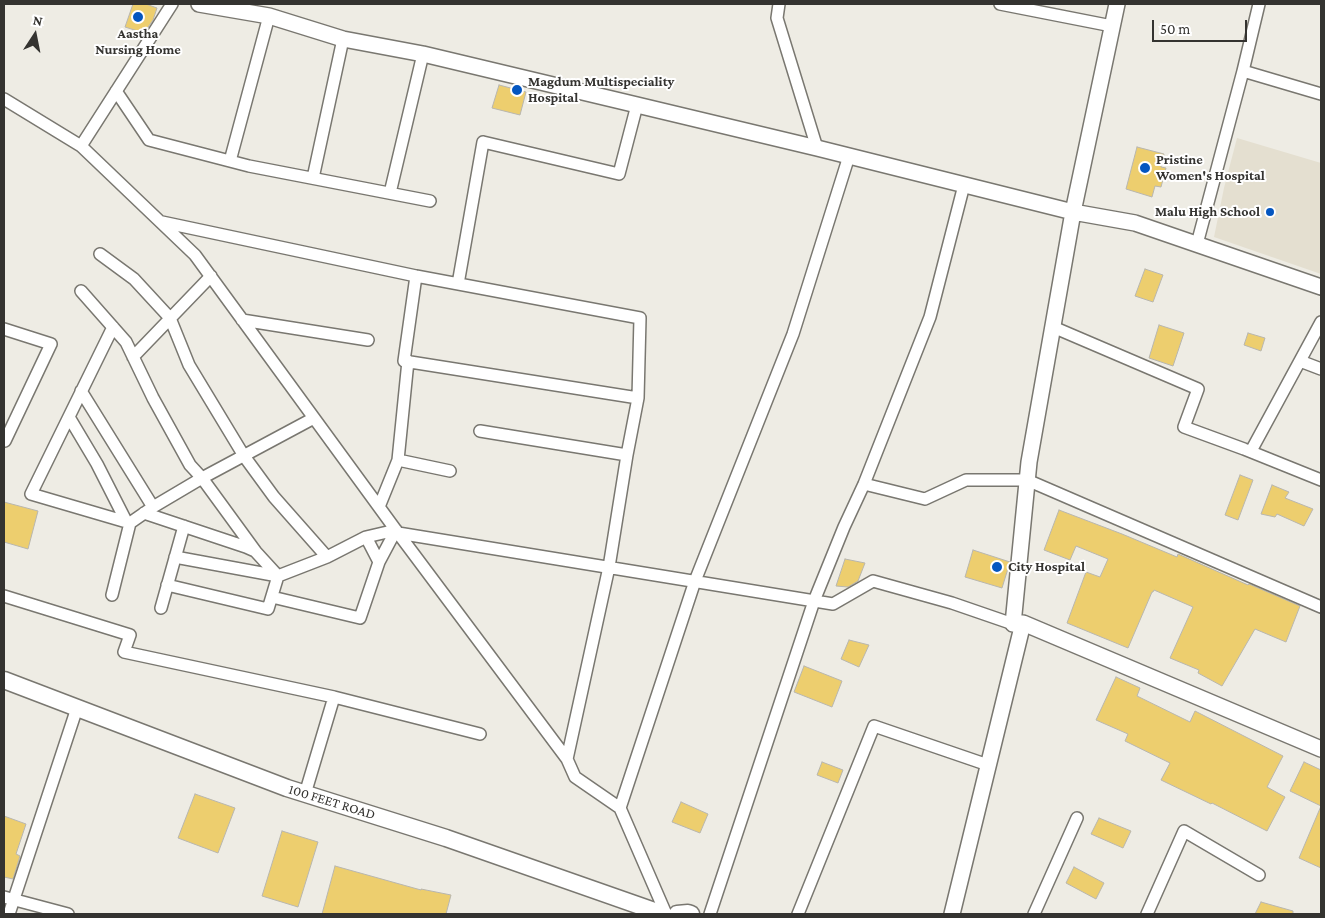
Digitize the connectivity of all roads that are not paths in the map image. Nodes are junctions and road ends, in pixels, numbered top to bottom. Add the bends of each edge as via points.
1 (172, 4) edge
2 (199, 4) edge
3 (779, 4) edge
4 (1000, 4) edge
5 (1117, 4) edge
6 (1259, 4) edge
7 (269, 16) junction
8 (1112, 26) junction
9 (343, 38) junction
10 (424, 54) junction
11 (1243, 71) junction
12 (116, 91) junction
13 (1321, 94) edge
14 (4, 99) edge
15 (637, 105) junction
16 (81, 146) junction
17 (817, 148) junction
18 (849, 156) junction
19 (230, 161) junction
20 (313, 178) junction
21 (964, 184) junction
22 (390, 193) junction
23 (430, 201) dead end
24 (1073, 212) junction
25 (162, 222) junction
26 (1197, 244) junction
27 (100, 254) dead end
28 (211, 276) junction
29 (416, 276) junction
30 (458, 284) junction
31 (1321, 286) edge
32 (81, 292) dead end
33 (170, 318) junction
34 (242, 320) junction
35 (1321, 322) edge
36 (113, 327) junction
37 (1052, 327) junction
38 (4, 329) edge
39 (368, 340) dead end
40 (134, 357) junction
41 (408, 361) junction
42 (1300, 361) junction
43 (1321, 369) edge
44 (81, 391) junction
45 (638, 398) junction
46 (69, 417) junction
47 (314, 418) junction
48 (480, 431) dead end
49 (5, 441) dead end
50 (1251, 452) junction
51 (627, 455) junction
52 (244, 456) junction
53 (398, 460) junction
54 (450, 471) dead end
55 (202, 478) junction
56 (1027, 480) junction
57 (1321, 480) edge
58 (864, 484) junction
59 (379, 507) junction
60 (148, 510) junction
61 (128, 522) junction
62 (184, 526) junction
63 (397, 532) junction
64 (366, 537) junction
65 (256, 552) junction
66 (175, 557) junction
67 (327, 557) junction
68 (379, 562) junction
69 (609, 568) junction
70 (278, 576) junction
71 (695, 581) junction
72 (167, 586) junction
73 (112, 595) dead end
74 (4, 596) edge
75 (272, 596) junction
76 (814, 601) junction
77 (1321, 607) edge
78 (161, 608) dead end
79 (1018, 623) junction
80 (4, 680) edge
81 (334, 697) junction
82 (77, 708) junction
83 (480, 734) dead end
84 (1321, 750) edge
85 (567, 759) junction
86 (988, 765) junction
87 (305, 794) junction
88 (620, 808) junction
89 (1077, 818) dead end
90 (1259, 874) dead end
91 (9, 898) edge
92 (9, 914) edge
93 (68, 914) edge
94 (665, 914) edge
95 (678, 914) edge
96 (691, 914) edge
97 (710, 914) edge
98 (798, 914) edge
99 (952, 914) edge
100 (1034, 914) edge
101 (1147, 914) edge

1 - 12 street
2 - 7 street
3 - 17 street via 777,18
4 - 8 street
5 - 8 street
6 - 11 street
7 - 9 street
7 - 19 street
8 - 24 street
9 - 10 street
9 - 20 street
10 - 15 street
10 - 22 street
11 - 13 street
11 - 26 street
12 - 16 street
12 - 19 street via 149,140
14 - 16 street
15 - 17 street
15 - 30 street via 618,174 483,142
16 - 25 street
17 - 18 street
18 - 21 street
18 - 71 street via 793,334
19 - 20 street
20 - 22 street
21 - 24 street
21 - 58 street via 930,317
22 - 23 street
24 - 26 street via 1135,223
24 - 37 street
25 - 28 street
25 - 29 street
26 - 31 street
27 - 33 street via 134,279
28 - 33 street
28 - 34 street
29 - 30 street
29 - 41 street via 404,361
30 - 45 street via 640,318
32 - 36 street
33 - 40 street
33 - 52 street via 189,365
34 - 39 street
34 - 47 street
35 - 42 street
36 - 40 street
36 - 44 street
37 - 50 street via 1198,389 1184,427
37 - 56 street
38 - 49 street via 51,344
40 - 55 street via 190,465
41 - 45 street
41 - 53 street
42 - 43 street
42 - 50 street
44 - 46 street
44 - 60 street
45 - 51 street
46 - 61 street
46 - 61 street via 31,494
47 - 52 street
47 - 59 street
48 - 51 street
50 - 57 street
51 - 69 street
52 - 55 street
52 - 67 street via 274,497
53 - 54 street
53 - 59 street
55 - 60 street
55 - 65 street
56 - 58 street via 966,480 925,499
56 - 77 street
56 - 79 street
58 - 76 street
59 - 63 street
60 - 61 street
60 - 62 street
61 - 73 street
62 - 65 street
62 - 66 street
63 - 64 street
63 - 68 street
63 - 69 street
63 - 85 street
64 - 67 street
64 - 68 street
65 - 70 street
66 - 70 street
66 - 72 street
67 - 70 street
68 - 75 street via 360,618
69 - 71 street
69 - 85 street
70 - 75 street
71 - 76 street
71 - 88 street
72 - 75 street via 268,609
72 - 78 street
74 - 81 street via 130,635 124,652
76 - 79 street via 834,604 873,581
76 - 97 street
79 - 84 street
79 - 86 street
80 - 82 main road, 100 FEET ROAD
81 - 83 street
81 - 87 street
82 - 87 main road, 100 FEET ROAD
82 - 91 street
85 - 88 street via 575,777
86 - 98 street via 874,726
86 - 99 street
87 - 94 main road, 100 FEET ROAD via 446,838
88 - 94 street
89 - 100 street
90 - 101 street via 1184,831
91 - 92 street
91 - 93 street
95 - 96 main road

